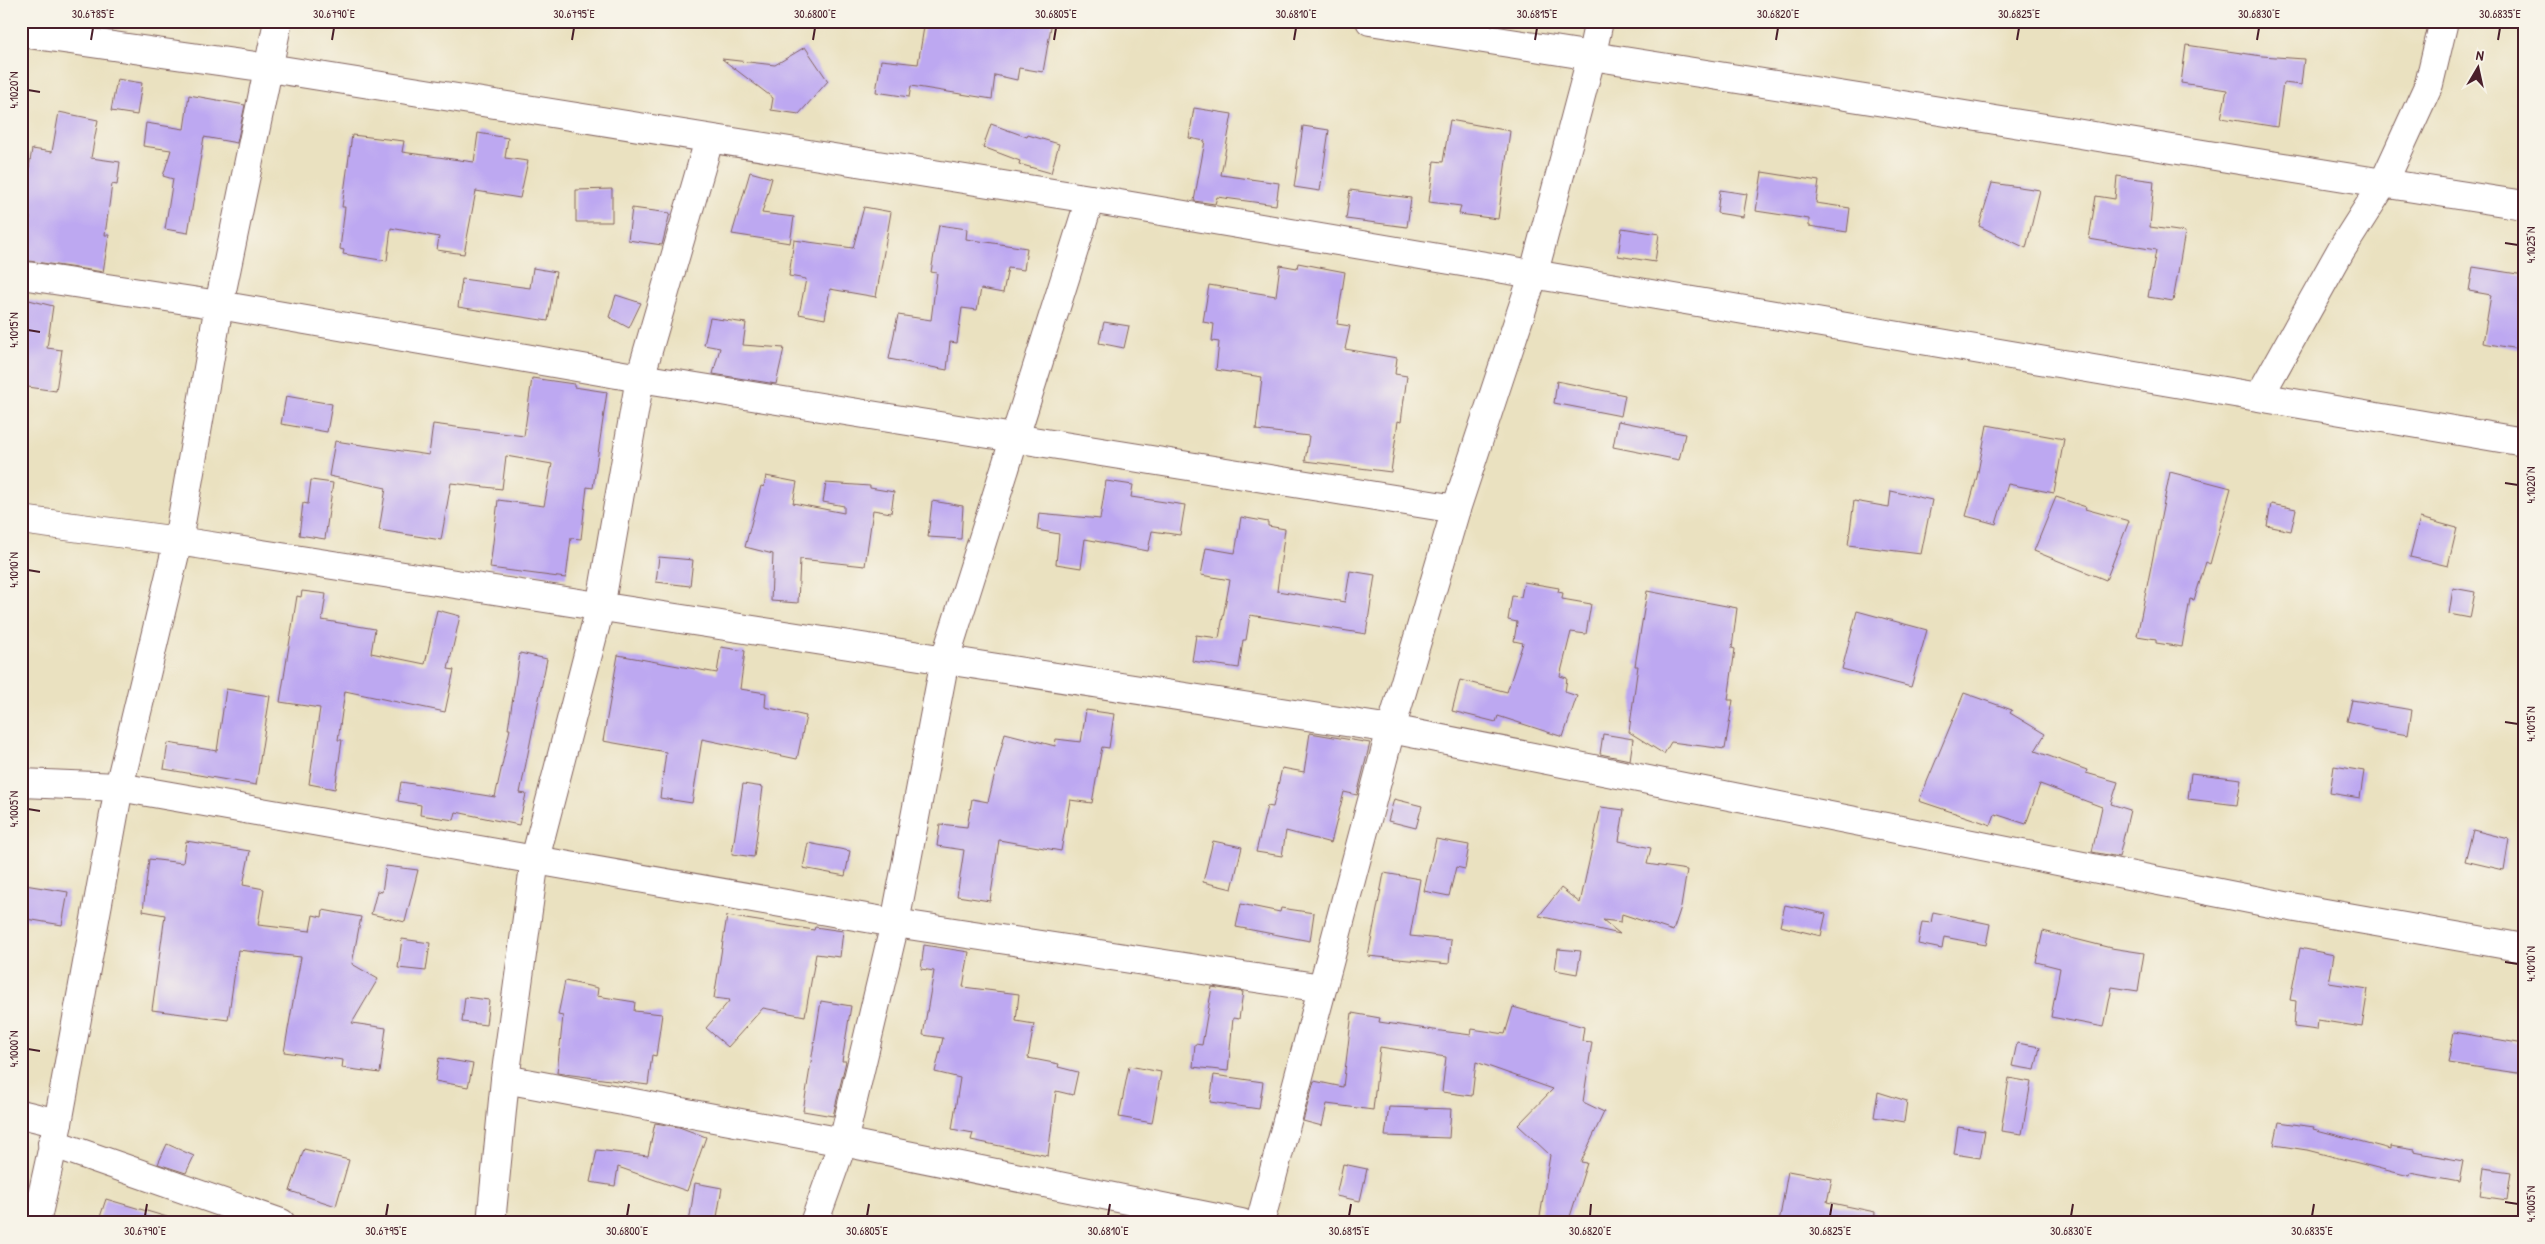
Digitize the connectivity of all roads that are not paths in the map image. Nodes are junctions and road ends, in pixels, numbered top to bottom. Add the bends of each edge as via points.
1 (278, 21) edge
2 (1370, 21) edge
3 (1599, 21) edge
4 (2444, 21) edge
5 (21, 33) edge
6 (1592, 58) junction
7 (269, 68) junction
8 (709, 140) junction
9 (2383, 184) junction
10 (1090, 200) junction
11 (2524, 205) edge
12 (21, 275) edge
13 (1534, 276) junction
14 (219, 305) junction
15 (640, 378) junction
16 (2260, 397) junction
17 (1015, 436) junction
18 (2524, 442) edge
19 (1456, 509) junction
20 (21, 520) edge
21 (178, 541) junction
22 (600, 608) junction
23 (945, 659) junction
24 (1391, 730) junction
25 (21, 783) edge
26 (119, 788) junction
27 (536, 859) junction
28 (895, 923) junction
29 (2524, 948) edge
30 (1322, 988) junction
31 (505, 1079) junction
32 (21, 1114) edge
33 (55, 1133) junction
34 (843, 1142) junction
35 (36, 1223) edge
36 (282, 1223) edge
37 (491, 1223) edge
38 (814, 1223) edge
39 (1241, 1223) edge
40 (1260, 1223) edge

1 - 7 street
2 - 6 street
3 - 6 street
4 - 9 street via 2429,84
5 - 7 street
6 - 9 street
6 - 13 street
7 - 8 street
7 - 14 street
8 - 10 street
8 - 15 street
9 - 11 street
9 - 16 street via 2341,250
10 - 13 street
10 - 17 street
12 - 14 street
13 - 16 street
13 - 19 street
14 - 15 street
14 - 21 street
15 - 17 street
15 - 22 street
16 - 18 street
17 - 19 street
17 - 23 street
19 - 24 street
20 - 21 street
21 - 22 street
21 - 26 street
22 - 23 street
22 - 27 street
23 - 24 street
23 - 28 street
24 - 29 street via 2275,904
24 - 30 street
25 - 26 street
26 - 27 street
26 - 33 street
27 - 28 street
27 - 31 street
28 - 30 street
28 - 34 street
30 - 40 street
31 - 34 street
31 - 37 street
32 - 33 street
33 - 35 street
33 - 36 street
34 - 38 street
34 - 39 street

